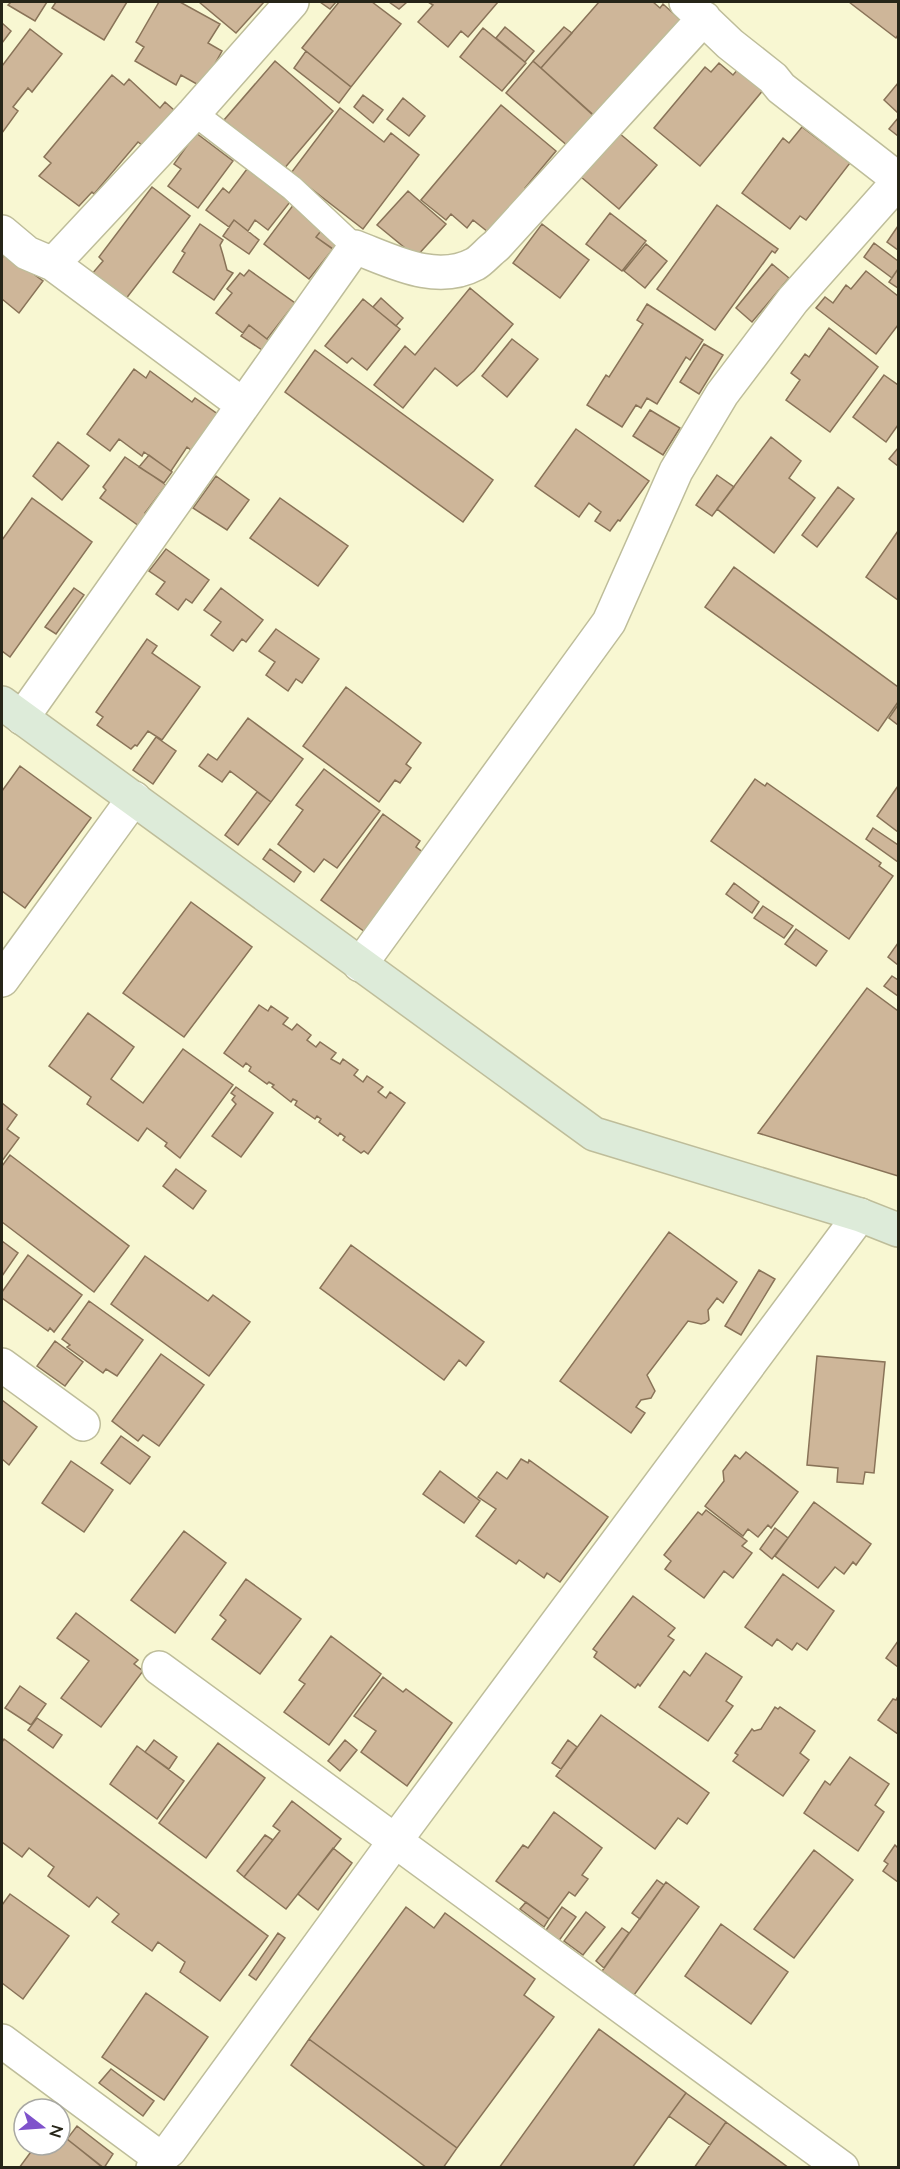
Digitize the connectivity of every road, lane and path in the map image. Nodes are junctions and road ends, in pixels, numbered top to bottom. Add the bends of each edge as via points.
1 (292, 2) edge
2 (695, 10) edge
3 (194, 113) junction
4 (898, 181) edge
5 (2, 232) edge
6 (355, 247) junction
7 (53, 264) junction
8 (243, 405) junction
9 (12, 710) edge
10 (134, 798) junction
11 (360, 965) junction
12 (2, 980) edge
13 (860, 1215) junction
14 (898, 1230) edge
15 (2, 1365) edge
16 (83, 1424) dead end
17 (159, 1668) dead end
18 (395, 1841) junction
19 (2, 2041) edge
20 (156, 2163) edge
21 (842, 2168) edge

1 - 3 street
2 - 4 street via 781,88
2 - 6 street via 504,237 476,264 449,272 427,272
3 - 6 lane via 292,188
3 - 7 street
4 - 11 street via 793,300 722,394 676,471 609,622
5 - 7 street via 27,254
6 - 8 street
7 - 8 street
8 - 9 street
9 - 10 street
10 - 11 street
10 - 12 street
11 - 13 street via 594,1134
13 - 14 street
13 - 18 street
15 - 16 street
17 - 18 street
18 - 20 street via 171,2150
18 - 21 street
19 - 20 street

